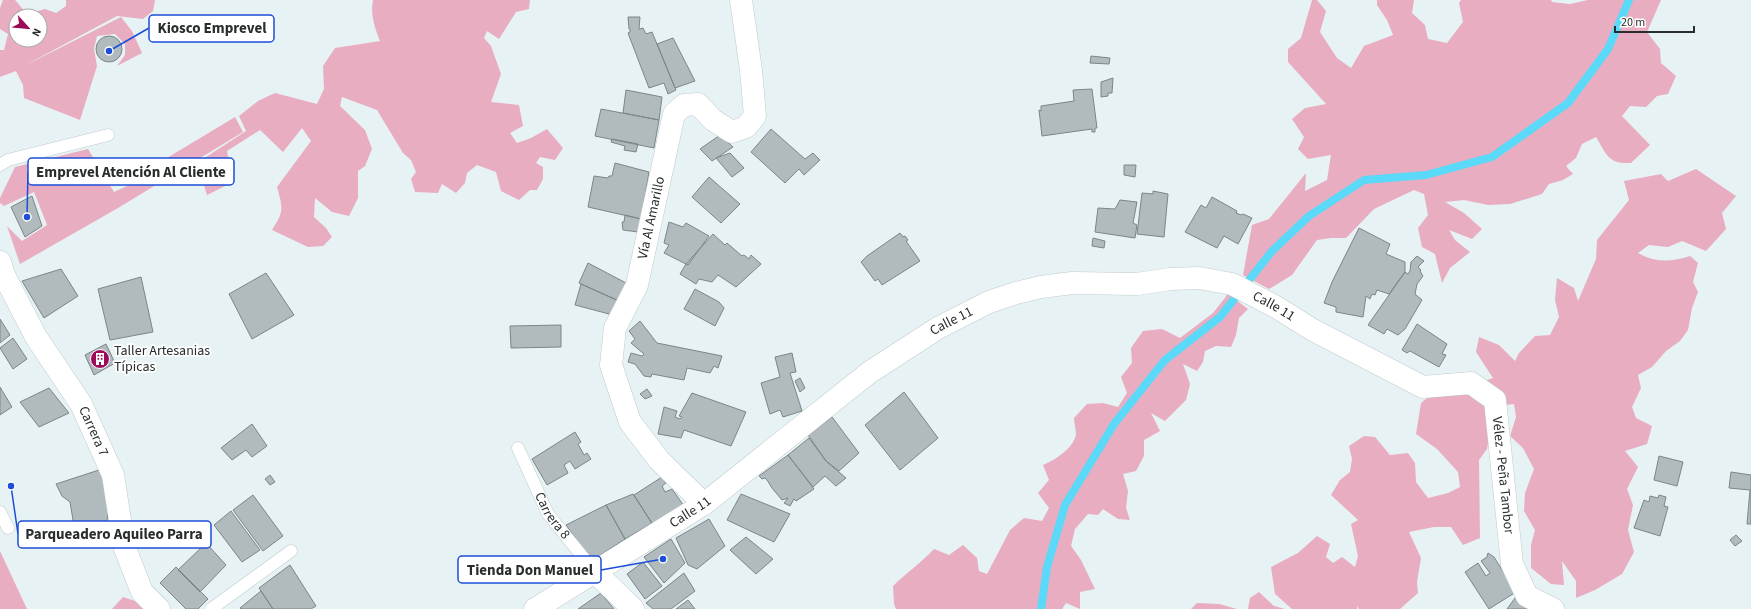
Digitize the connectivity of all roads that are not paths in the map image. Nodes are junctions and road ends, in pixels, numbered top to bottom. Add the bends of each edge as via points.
1 (741, 0) edge
2 (108, 135) dead end
3 (0, 165) edge
4 (1, 271) edge
5 (1423, 387) joint
6 (518, 448) dead end
7 (704, 504) junction
8 (0, 512) edge
9 (8, 528) dead end
10 (292, 551) dead end
11 (595, 572) junction
12 (159, 609) edge
13 (211, 609) edge
14 (535, 609) edge
15 (633, 609) edge
16 (1553, 609) edge

1 - 7 street, Vía Al Amarillo via 755,116 746,127 732,132 713,120 698,104 684,105 674,114 637,285 615,328 611,365 630,422 658,460
2 - 3 lane via 8,160
4 - 12 street, Carrera 7 via 36,337 81,404 113,475 124,546 142,592
5 - 7 street, Calle 11 via 1313,330 1232,284 1199,278 1137,284 1072,283 1016,293 988,302 938,328 870,372
5 - 16 street, Vélez - Peña Tambor via 1471,383 1495,400 1512,564 1528,596
6 - 11 lane, Carrera 8 via 548,514
7 - 11 street, Calle 11
8 - 9 lane
10 - 13 lane
11 - 14 street, Calle 11
11 - 15 street, Carrera 8

